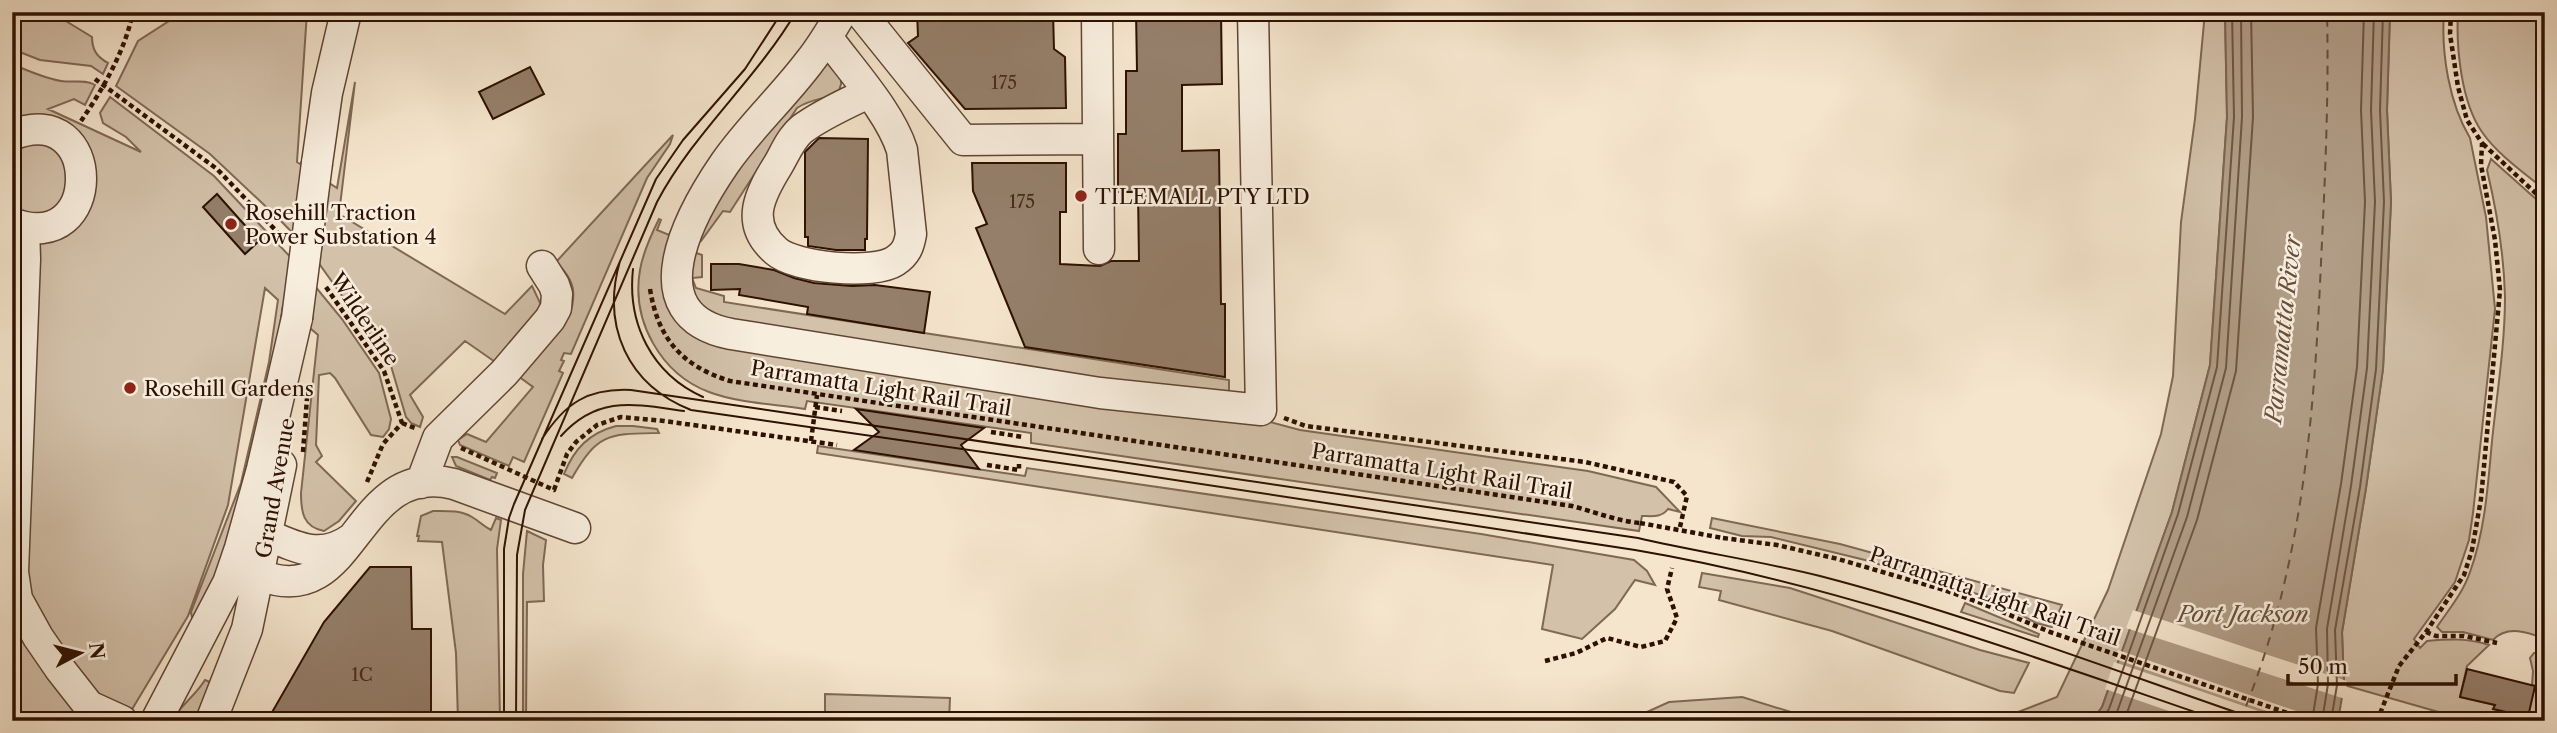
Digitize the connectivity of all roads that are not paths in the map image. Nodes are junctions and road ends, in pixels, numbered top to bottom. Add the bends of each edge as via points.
1 (327, 12) edge
2 (346, 12) edge
3 (1097, 12) edge
4 (1253, 12) edge
5 (871, 17) edge
6 (835, 25) edge
7 (868, 93) junction
8 (322, 120) junction
9 (12, 135) edge
10 (1098, 139) junction
11 (18, 225) edge
12 (1099, 249) dead end
13 (542, 266) dead end
14 (297, 318) junction
15 (421, 483) junction
16 (575, 528) dead end
17 (268, 535) junction
18 (351, 539) junction
19 (240, 548) junction
20 (260, 575) junction
21 (242, 641) junction
22 (85, 713) edge
23 (122, 721) edge
24 (156, 721) edge
25 (203, 721) edge
26 (211, 721) edge

1 - 8 street, Grand Avenue
2 - 8 street, Grand Avenue
3 - 10 street
4 - 6 street via 1261,397 1100,393 705,327 687,311 677,289 676,264 697,213 726,162
5 - 10 street via 963,140
6 - 7 street
7 - 7 street via 892,126 902,150 911,223 909,245 904,254 884,266 842,268 792,261 762,234 757,215 764,188 800,131
8 - 14 street, Grand Avenue, bridge
9 - 11 street via 39,130 54,134 67,142 83,174 77,204 67,215 40,228
10 - 12 street
11 - 22 street via 25,259 13,572 17,599
13 - 15 street via 556,294 550,319 504,373 438,438
14 - 17 street, Grand Avenue via 287,427
14 - 19 street, Grand Avenue
15 - 16 street via 454,484
15 - 18 street via 390,495
17 - 18 street via 315,551 335,549
17 - 19 street
17 - 20 street, Grand Avenue
18 - 20 street via 330,566 314,576 291,583
19 - 20 street, Grand Avenue
19 - 24 street, Grand Avenue via 228,583
20 - 21 street, Grand Avenue
21 - 25 street
21 - 26 street, Grand Avenue
22 - 23 street

